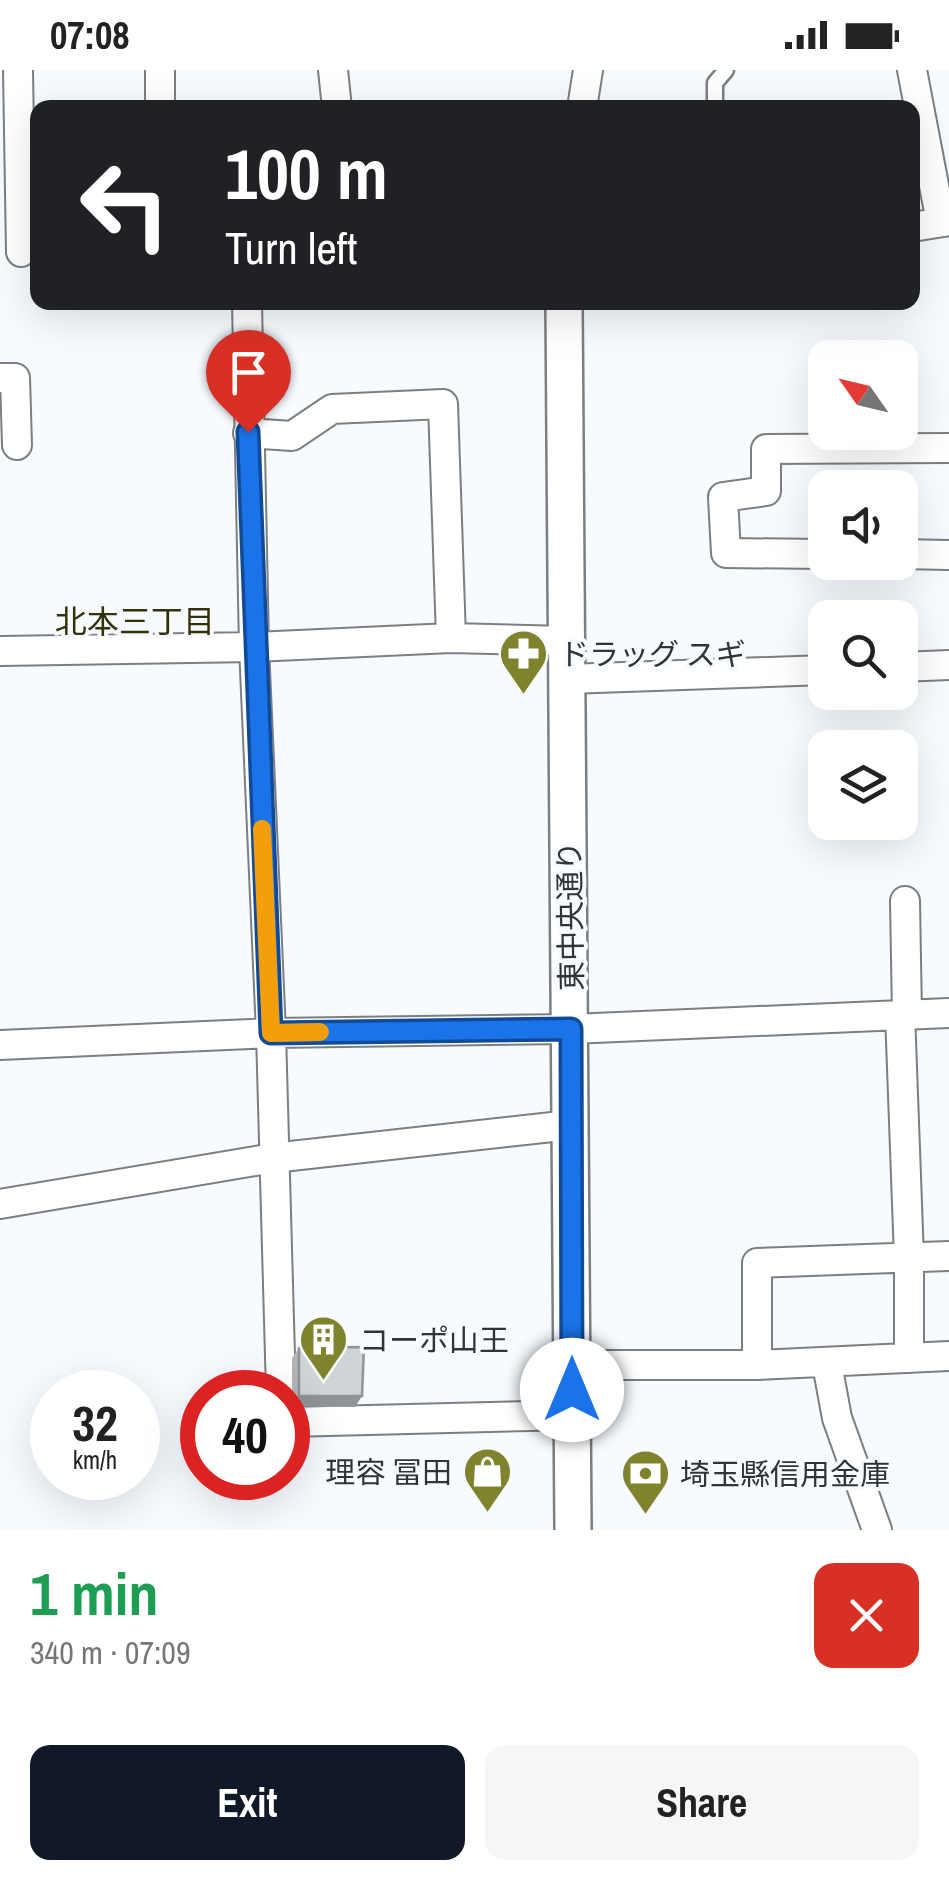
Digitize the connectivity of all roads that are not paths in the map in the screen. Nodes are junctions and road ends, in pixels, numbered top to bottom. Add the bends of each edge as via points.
1 (18, 70) edge
2 (160, 70) edge
3 (333, 70) edge
4 (588, 70) edge
5 (726, 70) edge
6 (912, 70) edge
7 (160, 100) edge
8 (336, 100) edge
9 (583, 100) edge
10 (716, 100) edge
11 (919, 100) edge
12 (920, 107) edge
13 (945, 221) edge
14 (920, 226) edge
15 (20, 252) edge
16 (247, 310) edge
17 (564, 310) edge
18 (0, 378) edge
19 (248, 432) junction
20 (17, 445) dead end
21 (949, 448) edge
22 (808, 554) edge
23 (918, 554) edge
24 (949, 555) edge
25 (450, 638) junction
26 (566, 642) junction
27 (254, 647) junction
28 (0, 651) edge
29 (949, 665) edge
30 (918, 666) edge
31 (808, 671) edge
32 (567, 680) junction
33 (905, 901) dead end
34 (949, 1013) edge
35 (904, 1014) junction
36 (571, 1029) junction
37 (271, 1033) junction
38 (0, 1045) edge
39 (570, 1125) junction
40 (273, 1158) junction
41 (0, 1204) edge
42 (949, 1256) edge
43 (909, 1258) junction
44 (949, 1356) edge
45 (909, 1358) junction
46 (572, 1364) junction
47 (827, 1364) junction
48 (757, 1366) junction
49 (280, 1370) edge
50 (572, 1415) junction
51 (310, 1421) edge
52 (573, 1530) edge
53 (877, 1530) edge

1 - 15 street
2 - 7 street
3 - 8 street
4 - 9 street
5 - 10 lane via 715,84
6 - 11 street
12 - 13 street
13 - 14 street
16 - 19 street
17 - 26 street, 東中央通り
18 - 20 street via 15,378
19 - 25 street via 292,436 332,408 443,404
19 - 27 street
21 - 22 street via 766,449 766,490 724,497 726,553
23 - 24 street
25 - 26 street
25 - 27 street
26 - 32 street, 東中央通り
27 - 28 street
27 - 37 street
29 - 30 street
31 - 32 street
32 - 36 street, 東中央通り
33 - 35 street
34 - 35 street
35 - 36 street
35 - 43 street
36 - 37 street
36 - 39 street, 東中央通り
37 - 38 street
37 - 40 street
39 - 40 street
39 - 46 street, 東中央通り
40 - 41 street
40 - 49 street
42 - 43 street
43 - 45 street
43 - 48 street via 757,1263
44 - 45 street
45 - 47 street
46 - 48 street
46 - 50 street, 東中央通り
47 - 48 street
47 - 53 street via 837,1418
50 - 51 street
50 - 52 street, 東中央通り

